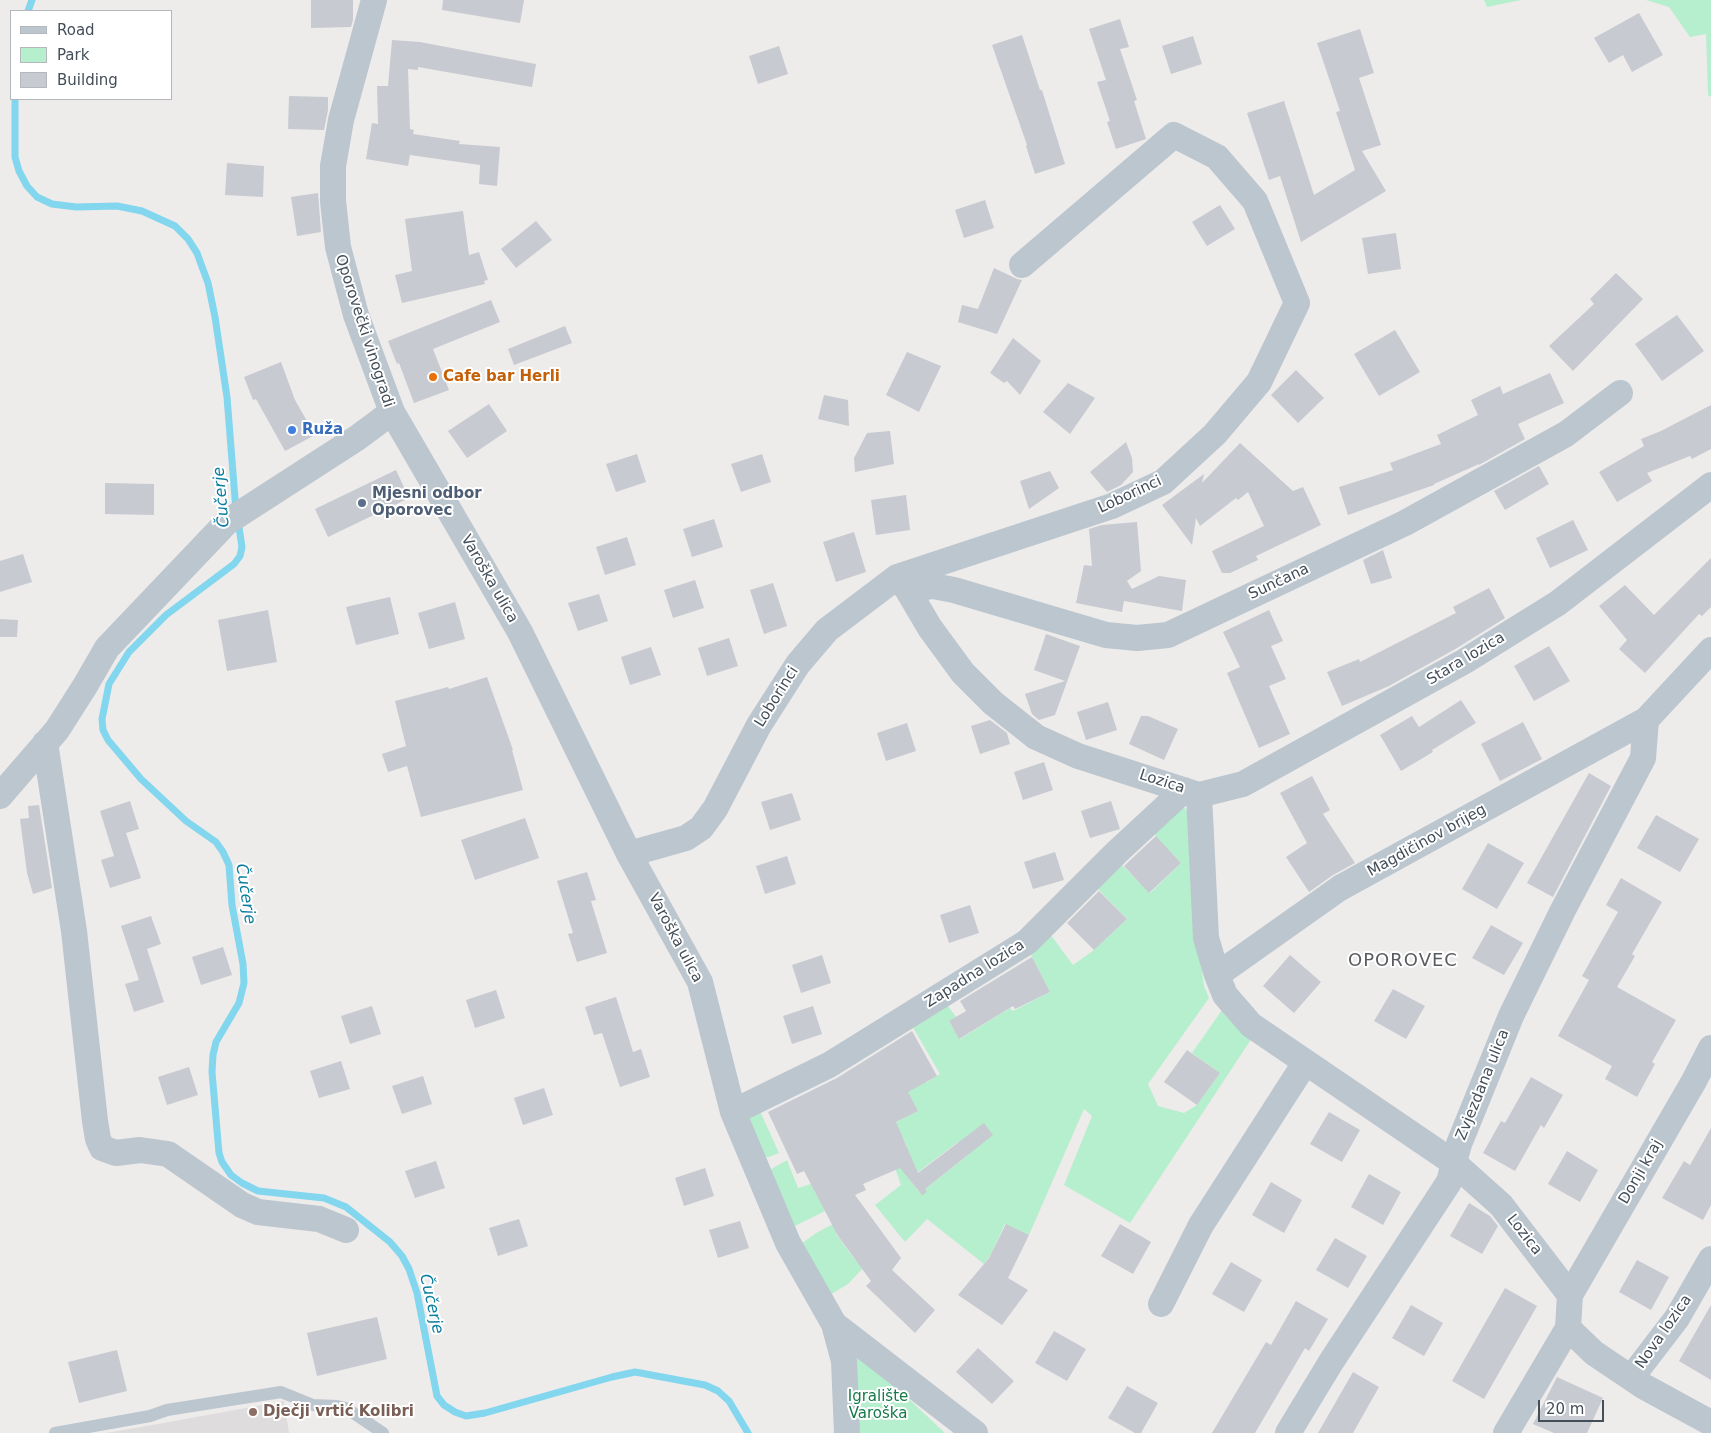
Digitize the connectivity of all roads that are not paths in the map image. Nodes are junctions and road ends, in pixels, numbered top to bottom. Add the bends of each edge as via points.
1 (374, 0) edge
2 (1022, 265) dead end
3 (1620, 393) dead end
4 (392, 412) junction
5 (1711, 485) edge
6 (902, 583) junction
7 (1711, 650) edge
8 (1646, 720) junction
9 (45, 743) junction
10 (1191, 792) junction
11 (0, 796) edge
12 (629, 854) junction
13 (1217, 975) junction
14 (1711, 1048) edge
15 (1305, 1063) junction
16 (733, 1112) junction
17 (1454, 1163) junction
18 (346, 1230) dead end
19 (1711, 1259) edge
20 (1570, 1295) junction
21 (1161, 1304) dead end
22 (834, 1324) junction
23 (1568, 1328) junction
24 (1631, 1378) junction
25 (1711, 1423) edge
26 (55, 1433) edge
27 (383, 1433) edge
28 (847, 1433) edge
29 (975, 1433) edge
30 (1288, 1433) edge
31 (1506, 1433) edge

1 - 4 street, Oporovečki vinogradi via 341,120 333,166 333,201 338,247 356,314
2 - 6 street, Loborinci via 1174,135 1217,157 1255,201 1297,304 1258,382 1215,434 1162,482 1112,506
3 - 6 street, Sunčana via 1566,434 1405,523 1168,635 1137,638 1106,635 954,590
4 - 9 street, Oporovečki vinogradi via 226,522 107,648 76,701
4 - 12 street, Varoška ulica via 520,632
5 - 10 street, Stara lozica via 1558,603 1466,661 1243,784
6 - 10 street, Lozica via 963,673 993,703 1036,737 1078,756
6 - 12 street, Loborinci via 827,630 798,664 759,725 701,828 686,838
7 - 8 street, Magdičinov brijeg
8 - 13 street, Magdičinov brijeg via 1340,888
8 - 17 street, Zvjezdana ulica via 1643,758 1511,1016
9 - 11 street, Oporovečki vinogradi
9 - 18 street via 74,931 95,1121 102,1148 116,1153 140,1150 168,1154 258,1212 319,1219
10 - 13 street, Lozica via 1206,938
10 - 16 street, Zapadna lozica via 1117,852 1027,942 829,1065
12 - 16 street, Varoška ulica via 700,982
13 - 15 street, Lozica via 1225,995 1251,1025
14 - 20 street, Donji kraj
15 - 17 street, Lozica
15 - 21 street via 1201,1225
16 - 22 street, Varoška ulica via 788,1243
17 - 20 street, Lozica via 1501,1205
17 - 30 street, Zvjezdana ulica via 1449,1182
19 - 24 street, Nova lozica via 1677,1318
20 - 23 street
22 - 28 street via 844,1361
22 - 29 street, Varoška ulica
23 - 24 street via 1594,1353
23 - 31 street
24 - 25 street
26 - 27 lane via 167,1410 281,1392 313,1404 346,1408

